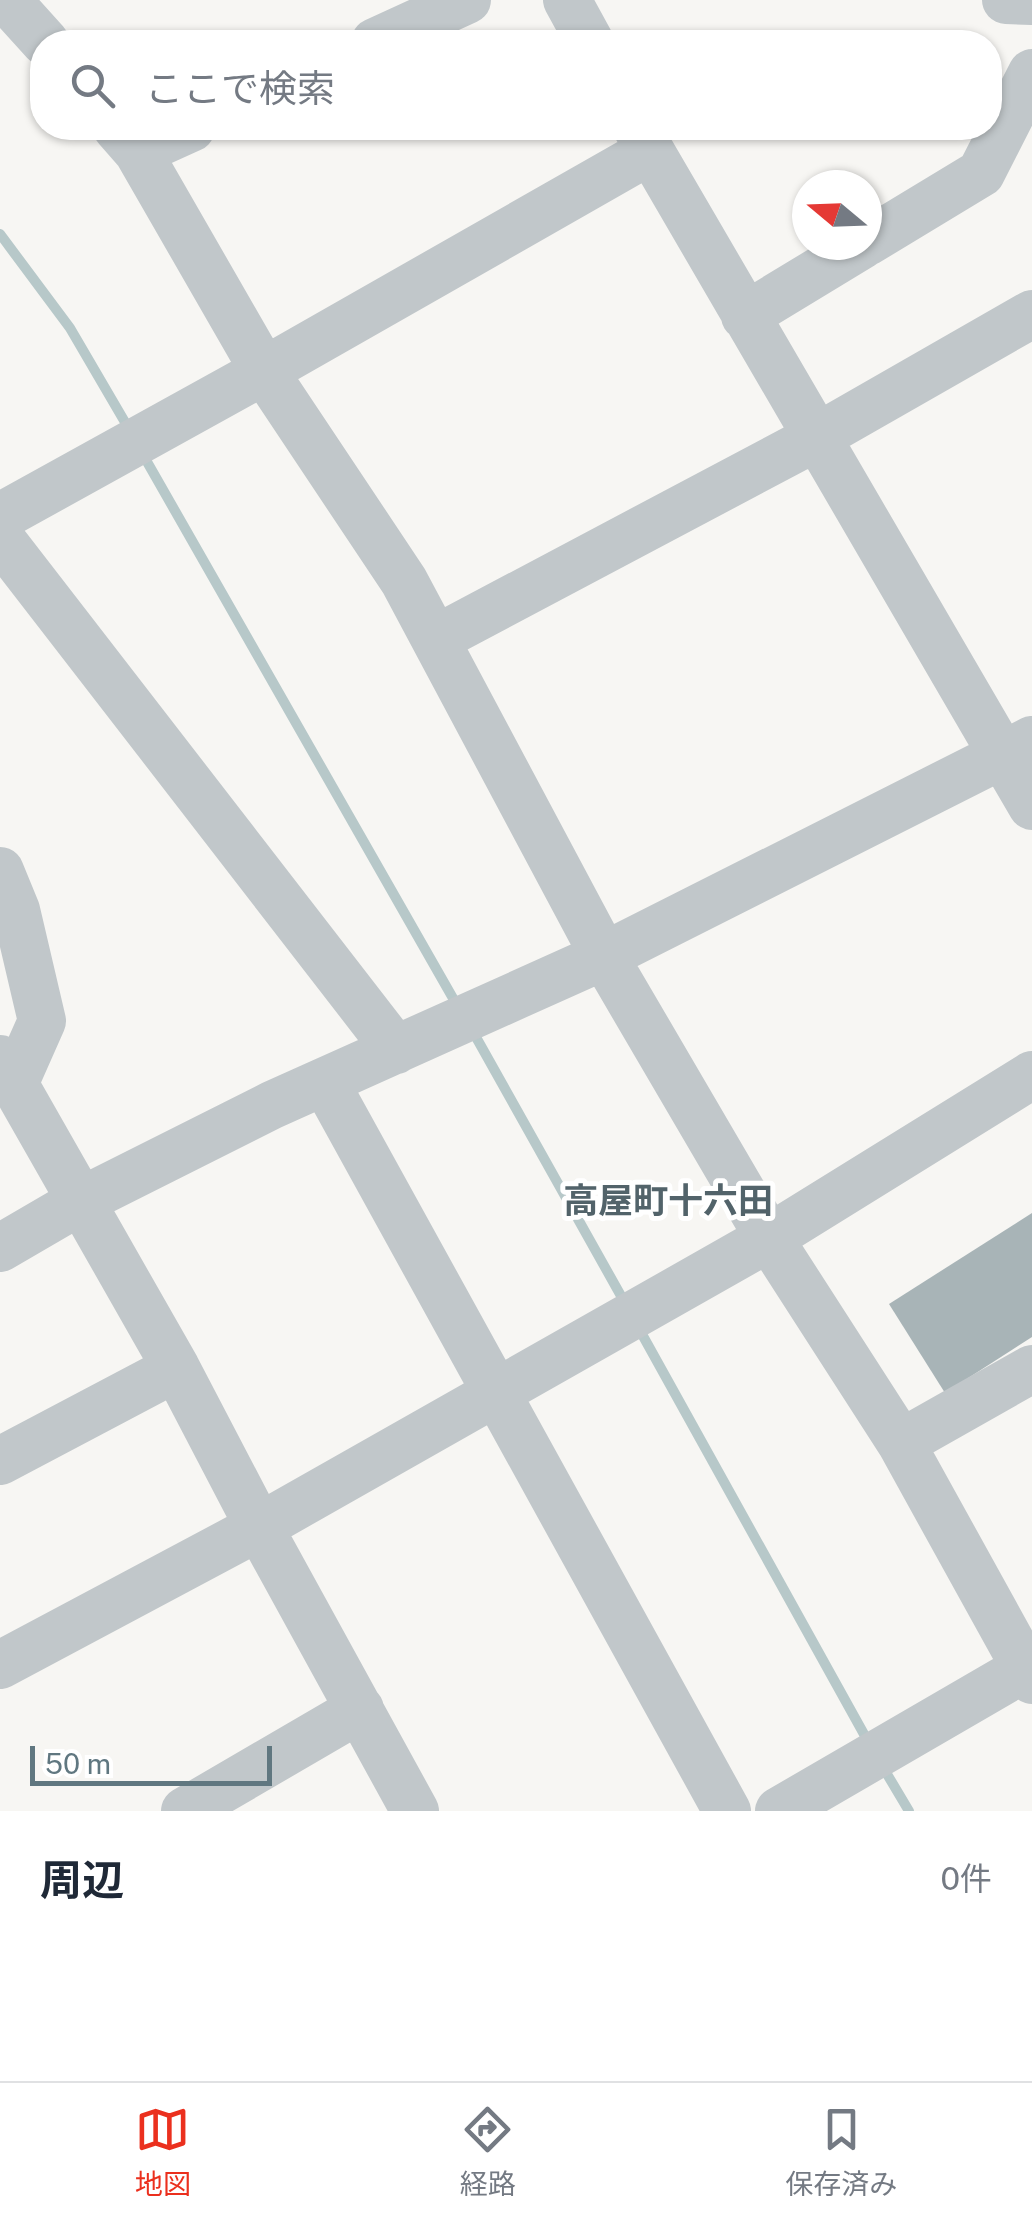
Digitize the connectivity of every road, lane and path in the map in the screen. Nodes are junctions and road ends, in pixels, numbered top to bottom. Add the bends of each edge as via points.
1 (468, 0) edge
2 (567, 0) edge
3 (1006, 0) edge
4 (1032, 1) edge
5 (402, 30) edge
6 (583, 30) edge
7 (1032, 73) edge
8 (1002, 131) edge
9 (128, 140) edge
10 (641, 140) edge
11 (644, 140) edge
12 (998, 140) edge
13 (882, 234) edge
14 (838, 260) edge
15 (1032, 314) edge
16 (745, 316) junction
17 (264, 372) junction
18 (817, 437) junction
19 (0, 517) edge
20 (0, 538) edge
21 (436, 640) junction
22 (1018, 747) edge
23 (1032, 806) edge
24 (0, 870) edge
25 (604, 956) junction
26 (396, 1050) junction
27 (8, 1071) edge
28 (1032, 1076) edge
29 (325, 1082) junction
30 (79, 1202) junction
31 (769, 1238) junction
32 (0, 1248) edge
33 (176, 1368) junction
34 (1032, 1369) edge
35 (498, 1392) junction
36 (901, 1444) junction
37 (0, 1462) edge
38 (258, 1527) junction
39 (0, 1665) edge
40 (1030, 1671) edge
41 (360, 1708) junction
42 (185, 1811) edge
43 (415, 1811) edge
44 (727, 1811) edge
45 (779, 1811) edge

1 - 5 street
2 - 6 street
3 - 4 street
7 - 8 street
9 - 17 street
10 - 17 street
11 - 16 street
12 - 13 street via 980,174
14 - 16 street
15 - 18 street
16 - 18 street
17 - 19 street
17 - 21 street
18 - 21 street
18 - 22 street
20 - 26 street
21 - 25 street
22 - 23 street
22 - 25 street
24 - 27 street via 42,1020
25 - 26 street
25 - 31 street
26 - 29 street
27 - 30 street
28 - 31 street
29 - 30 street
29 - 35 street
30 - 32 street
30 - 33 street
31 - 35 street
31 - 36 street
33 - 37 street
33 - 38 street
34 - 36 street
35 - 38 street
35 - 44 street
36 - 40 street
38 - 39 street
38 - 41 street
40 - 45 street
41 - 42 street
41 - 43 street

